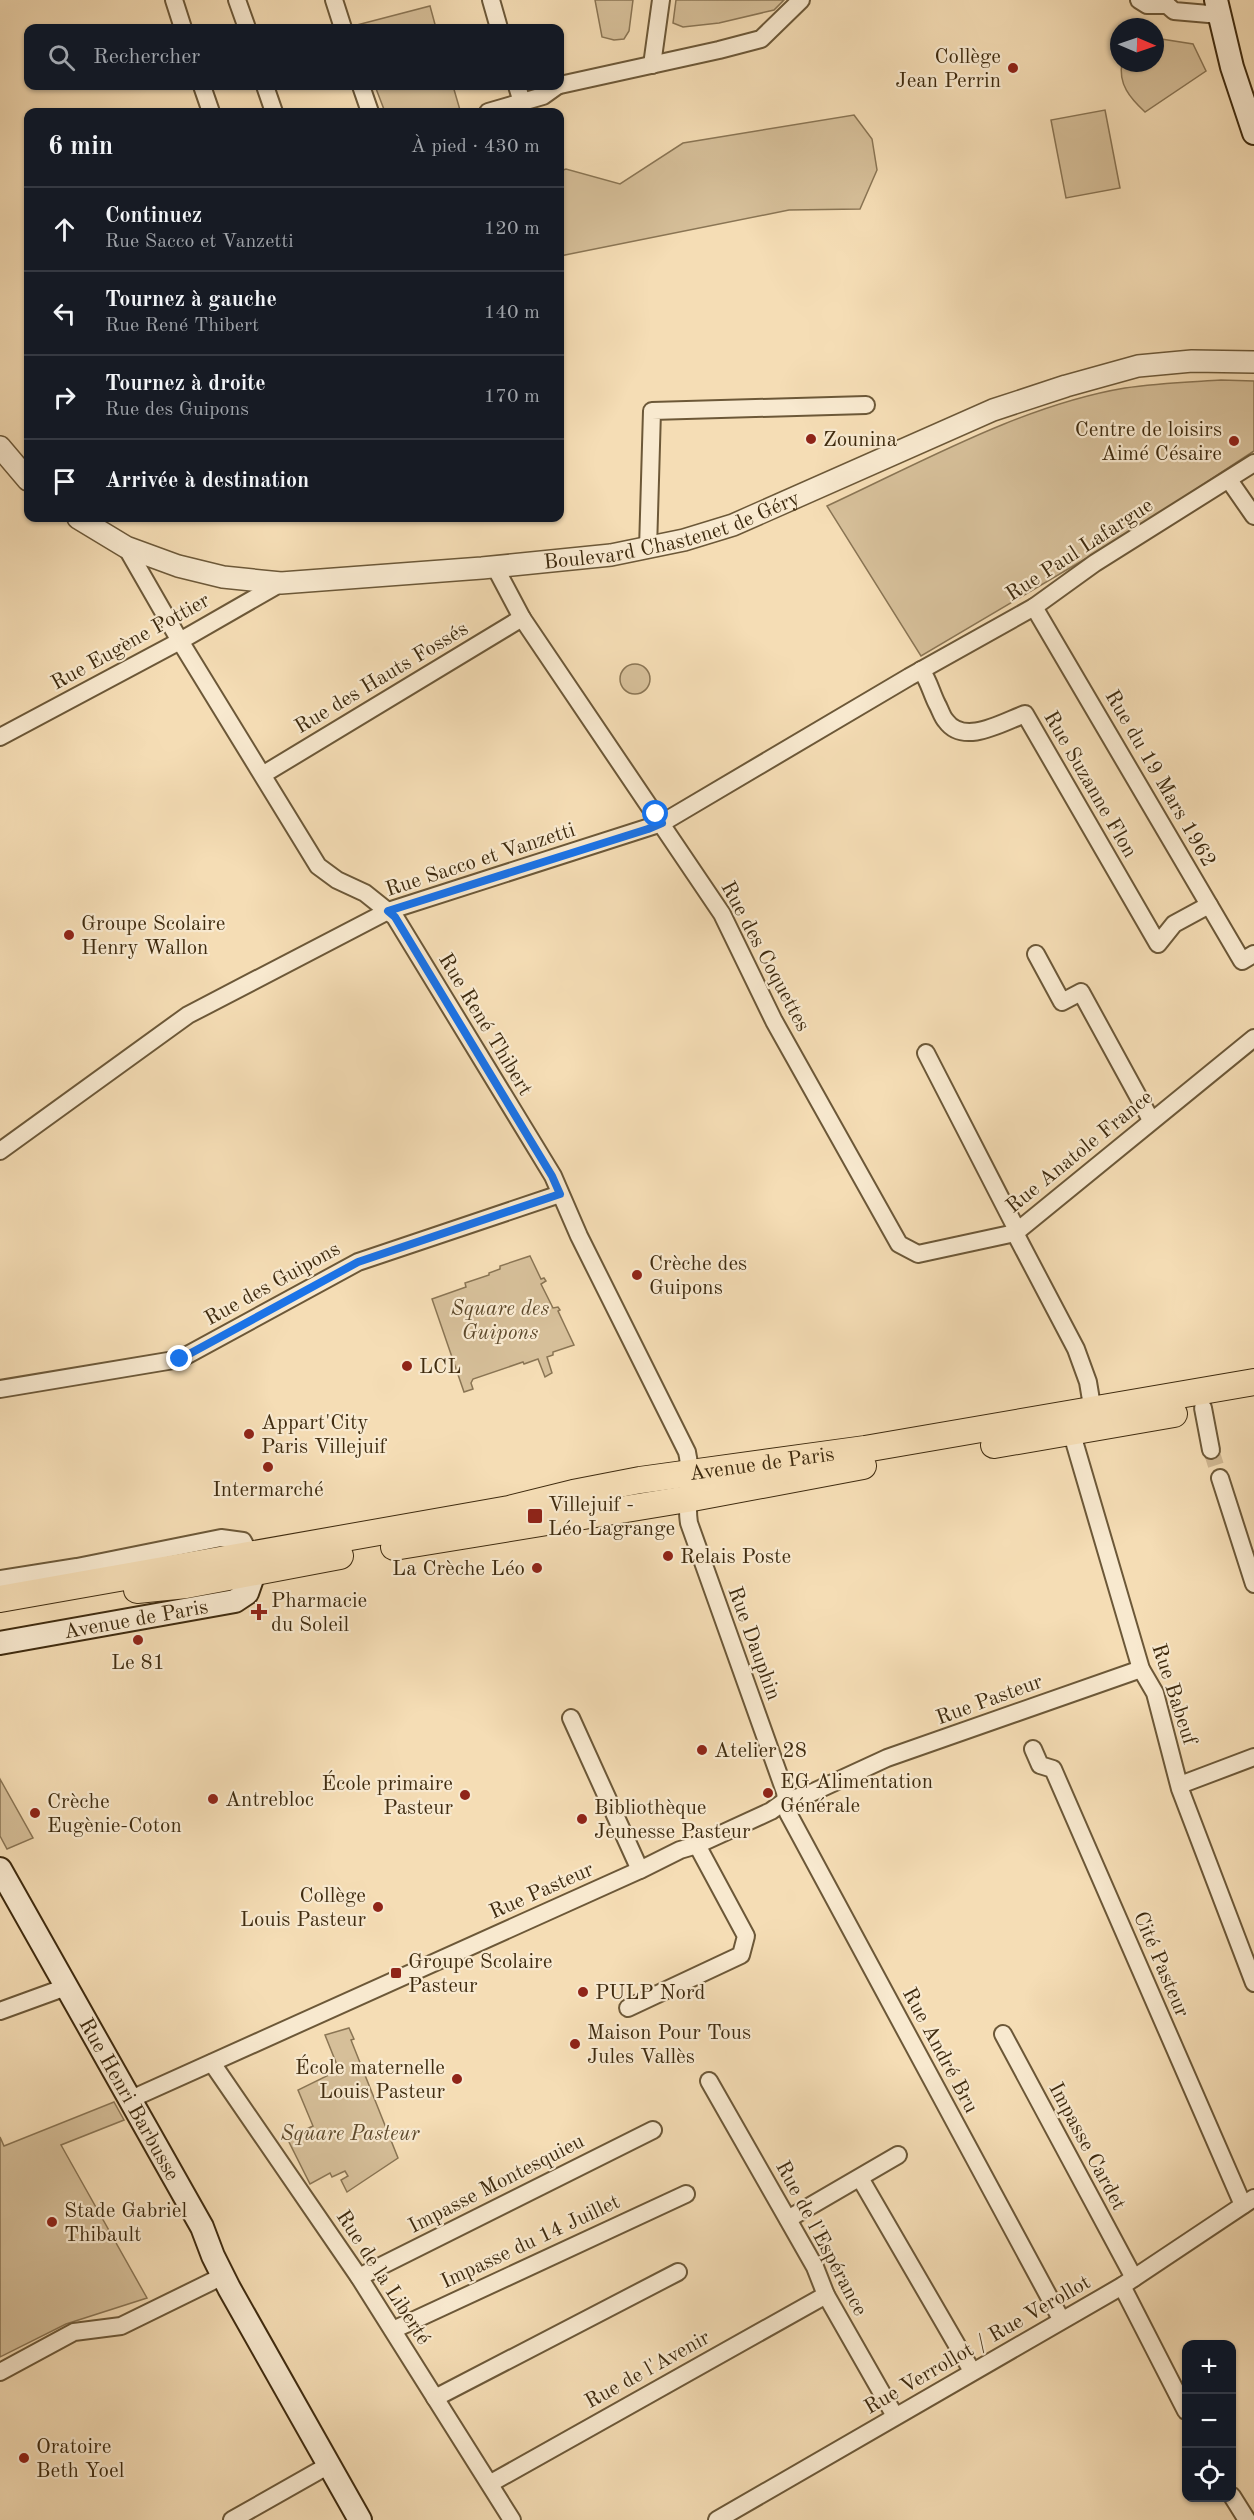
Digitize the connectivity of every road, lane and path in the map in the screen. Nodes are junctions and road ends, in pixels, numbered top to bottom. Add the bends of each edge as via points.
1 (174, 0) edge
2 (237, 0) edge
3 (334, 0) edge
4 (490, 0) edge
5 (661, 0) edge
6 (801, 0) edge
7 (1139, 0) edge
8 (1170, 3) edge
9 (1218, 7) edge
10 (182, 24) edge
11 (246, 24) edge
12 (342, 24) edge
13 (498, 24) edge
14 (652, 65) junction
15 (564, 84) edge
16 (203, 90) edge
17 (266, 90) edge
18 (362, 90) edge
19 (518, 90) edge
20 (551, 90) edge
21 (522, 102) junction
22 (210, 108) edge
23 (273, 108) edge
24 (369, 108) edge
25 (502, 108) edge
26 (1254, 133) edge
27 (1254, 362) edge
28 (866, 405) dead end
29 (0, 447) edge
30 (1254, 463) edge
31 (24, 475) edge
32 (1229, 480) junction
33 (1254, 516) edge
34 (85, 522) edge
35 (126, 547) junction
36 (648, 549) junction
37 (495, 567) junction
38 (281, 583) junction
39 (1034, 607) junction
40 (522, 618) junction
41 (180, 641) junction
42 (923, 669) junction
43 (0, 737) edge
44 (264, 774) junction
45 (662, 823) junction
46 (1209, 905) junction
47 (388, 911) junction
48 (1036, 954) dead end
49 (1254, 954) edge
50 (1254, 1038) edge
51 (926, 1053) dead end
52 (1150, 1120) junction
53 (0, 1151) edge
54 (560, 1194) junction
55 (1016, 1232) junction
56 (1254, 1382) edge
57 (0, 1389) edge
58 (1254, 1400) edge
59 (1203, 1408) junction
60 (1095, 1416) junction
61 (1069, 1423) junction
62 (1211, 1450) tunnel mouth
63 (1220, 1478) tunnel mouth
64 (689, 1487) junction
65 (252, 1564) junction
66 (0, 1579) edge
67 (1254, 1584) edge
68 (0, 1599) edge
69 (0, 1613) edge
70 (0, 1643) edge
71 (1141, 1669) junction
72 (571, 1718) dead end
73 (1033, 1749) dead end
74 (1254, 1757) edge
75 (1180, 1785) junction
76 (785, 1801) junction
77 (697, 1845) junction
78 (0, 1869) edge
79 (640, 1870) junction
80 (1254, 1983) edge
81 (66, 1987) junction
82 (628, 2008) dead end
83 (0, 2012) edge
84 (1003, 2034) dead end
85 (212, 2063) junction
86 (709, 2081) dead end
87 (131, 2099) junction
88 (653, 2130) dead end
89 (898, 2155) dead end
90 (860, 2178) junction
91 (686, 2194) dead end
92 (1248, 2202) edge
93 (788, 2219) junction
94 (678, 2272) dead end
95 (223, 2276) junction
96 (359, 2277) junction
97 (1128, 2282) junction
98 (826, 2295) junction
99 (1061, 2319) junction
100 (393, 2331) junction
101 (972, 2371) junction
102 (0, 2372) edge
103 (435, 2398) junction
104 (1182, 2402) edge
105 (895, 2416) junction
106 (329, 2465) junction
107 (491, 2483) junction
108 (1236, 2502) edge
109 (232, 2520) edge
110 (360, 2520) edge
111 (513, 2520) edge
112 (717, 2520) edge
113 (1247, 2520) edge

1 - 10 street
2 - 11 street
3 - 12 street
4 - 13 street
5 - 14 street
6 - 14 street via 761,39
7 - 8 street via 1147,5
8 - 9 street via 1174,11
9 - 26 main road via 1232,67
14 - 15 street
16 - 22 street
17 - 23 street
18 - 24 street
19 - 21 street
20 - 21 street
21 - 25 street
27 - 36 street, Boulevard Chastenet de Géry via 1192,360 1138,366 1065,386 993,410 733,525
28 - 36 street via 652,411
29 - 31 street
30 - 32 street, Rue Paul Lafargue
32 - 33 street
32 - 39 street, Rue Paul Lafargue via 1095,563
34 - 35 street, Boulevard Chastenet de Géry
35 - 38 street, Boulevard Chastenet de Géry via 196,571
35 - 41 street, Rue René Thibert
36 - 37 street, Boulevard Chastenet de Géry
37 - 38 street, Boulevard Chastenet de Géry
37 - 40 street, Rue des Coquettes
38 - 41 street, Rue Eugène Pottier
39 - 42 street, Rue Paul Lafargue
39 - 46 street, Rue du 19 Mars 1962
40 - 44 street, Rue des Hauts Fossés
40 - 45 street, Rue des Coquettes
41 - 43 street, Rue Eugène Pottier
41 - 44 street, Rue René Thibert
42 - 45 street, Rue Sacco et Vanzetti
42 - 46 street, Rue Suzanne Flon via 946,722 959,730 973,733 1025,714 1158,944 1174,924
44 - 47 street, Rue René Thibert via 318,866
45 - 47 street, Rue Sacco et Vanzetti
45 - 55 street, Rue des Coquettes via 722,914 779,1031 899,1244 918,1254
46 - 49 street, Rue du 19 Mars 1962 via 1242,961
47 - 53 street, Rue Sacco et Vanzetti via 188,1015
47 - 54 street, Rue René Thibert
48 - 52 street via 1062,1002 1081,992
50 - 52 street, Rue Anatole France
51 - 55 street
52 - 55 street, Rue Anatole France
54 - 57 street, Rue des Guipons via 358,1262 180,1359
54 - 64 street, Rue René Thibert via 683,1440 689,1460
55 - 60 street, Rue Anatole France via 1076,1349
56 - 60 main road
58 - 59 main road
59 - 60 main road
59 - 62 street
60 - 61 main road, Avenue de Paris
61 - 64 main road, Avenue de Paris via 865,1449
61 - 71 street, Rue Babeuf
63 - 67 street
64 - 65 main road, Avenue de Paris via 414,1543
64 - 76 street, Rue Dauphin via 689,1523
65 - 66 street via 243,1541 221,1538
65 - 68 main road, Avenue de Paris
65 - 69 main road, Avenue de Paris via 186,1585
65 - 70 main road, Avenue de Paris via 247,1593 235,1601
71 - 75 street, Rue Babeuf via 1155,1693
71 - 76 street, Rue Pasteur via 888,1758
72 - 79 street
73 - 92 street, Cité Pasteur via 1040,1765 1053,1769
74 - 75 street
75 - 80 street, Rue Babeuf
76 - 77 street, Rue Pasteur
76 - 99 street, Rue André Bru via 788,1814
77 - 79 street, Rue Pasteur
77 - 82 street via 746,1936 741,1955
78 - 81 main road, Rue Henri Barbusse
79 - 85 street, Rue Pasteur
81 - 83 street
81 - 87 main road, Rue Henri Barbusse
84 - 97 street, Impasse Cardet
85 - 87 street, Rue Pasteur
85 - 96 street, Rue de la Liberté
86 - 93 street, Rue de l'Espérance
87 - 95 main road, Rue Henri Barbusse via 202,2228
88 - 96 street, Impasse Montesquieu
89 - 90 street
90 - 93 street
90 - 101 street
91 - 100 street, Impasse du 14 Juillet
92 - 97 street, Rue Verrollot / Rue Verollot
93 - 98 street, Rue de l'Espérance via 815,2266
94 - 103 street
95 - 102 street via 121,2326 74,2332
95 - 106 main road, Rue Henri Barbusse
96 - 100 street, Rue de la Liberté
97 - 99 street, Rue Verrollot / Rue Verollot
97 - 104 street, Impasse Cardet
98 - 105 street, Rue de l'Espérance
98 - 107 street, Rue de l'Avenir
99 - 101 street, Rue Verrollot / Rue Verollot
100 - 103 street, Rue de la Liberté
101 - 105 street, Rue Verrollot / Rue Verollot
103 - 107 street, Rue de la Liberté
105 - 112 street, Rue Verrollot / Rue Verollot
106 - 109 street
106 - 110 main road, Rue Henri Barbusse
107 - 111 street, Rue de la Liberté
108 - 113 street

